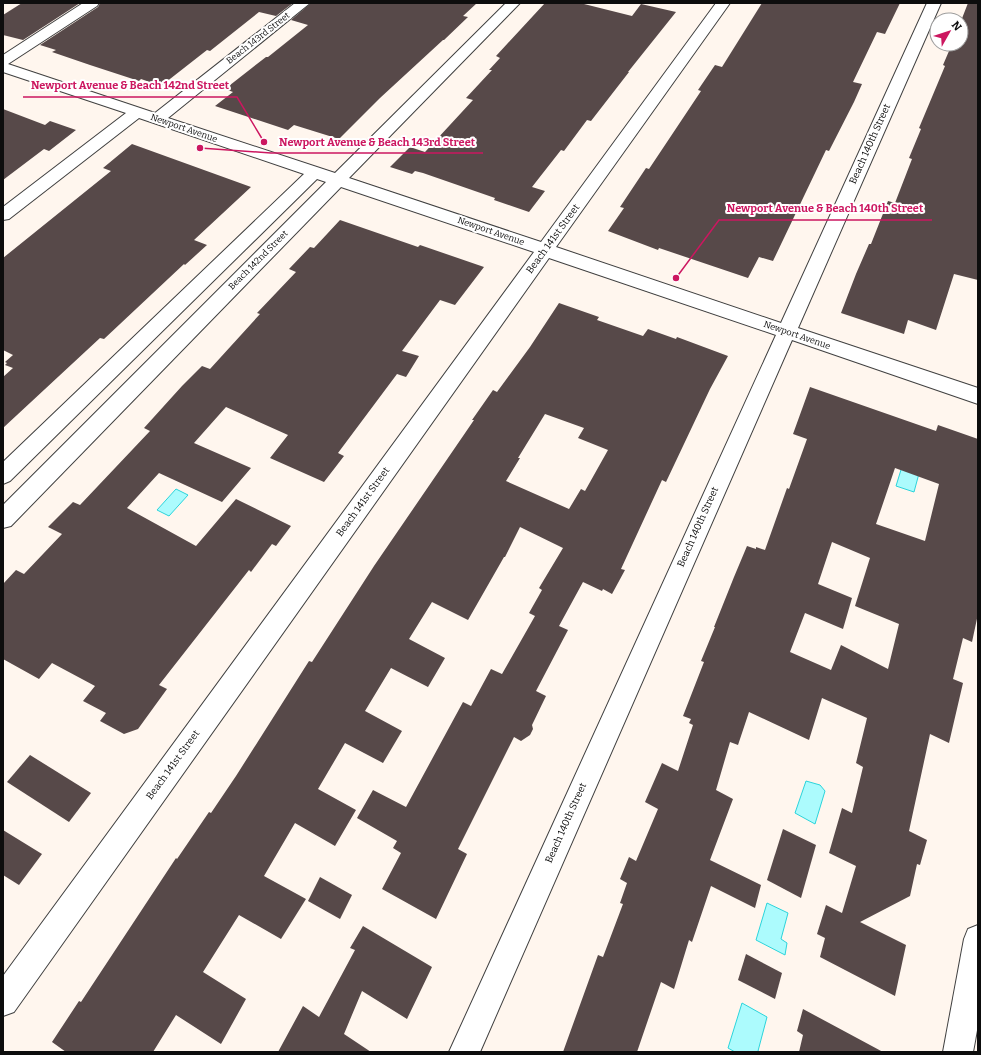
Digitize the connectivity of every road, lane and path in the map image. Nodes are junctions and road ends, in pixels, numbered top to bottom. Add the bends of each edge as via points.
1 (92, 3) edge
2 (303, 3) edge
3 (513, 3) edge
4 (723, 3) edge
5 (934, 3) edge
6 (3, 61) edge
7 (3, 67) edge
8 (137, 112) junction
9 (157, 119) junction
10 (314, 172) junction
11 (337, 180) junction
12 (3, 215) edge
13 (545, 249) junction
14 (786, 331) junction
15 (136, 345) junction
16 (162, 356) junction
17 (978, 396) edge
18 (3, 475) edge
19 (3, 519) edge
20 (978, 939) edge
21 (3, 1001) edge
22 (464, 1052) edge
23 (958, 1052) edge

1 - 6 street
2 - 9 street, Beach 143rd Street
3 - 11 street, Beach 142nd Street
4 - 13 street, Beach 141st Street
5 - 14 street, Beach 140th Street
7 - 8 street, Newport Avenue
8 - 9 street, Newport Avenue
8 - 12 street
9 - 10 street, Newport Avenue
10 - 11 street, Newport Avenue
10 - 15 street
11 - 13 street, Newport Avenue
11 - 16 street, Beach 142nd Street
13 - 14 street, Newport Avenue
13 - 21 street, Beach 141st Street
14 - 17 street, Newport Avenue
14 - 22 street, Beach 140th Street
15 - 16 street
15 - 18 street
16 - 19 street, Beach 142nd Street
20 - 23 street

